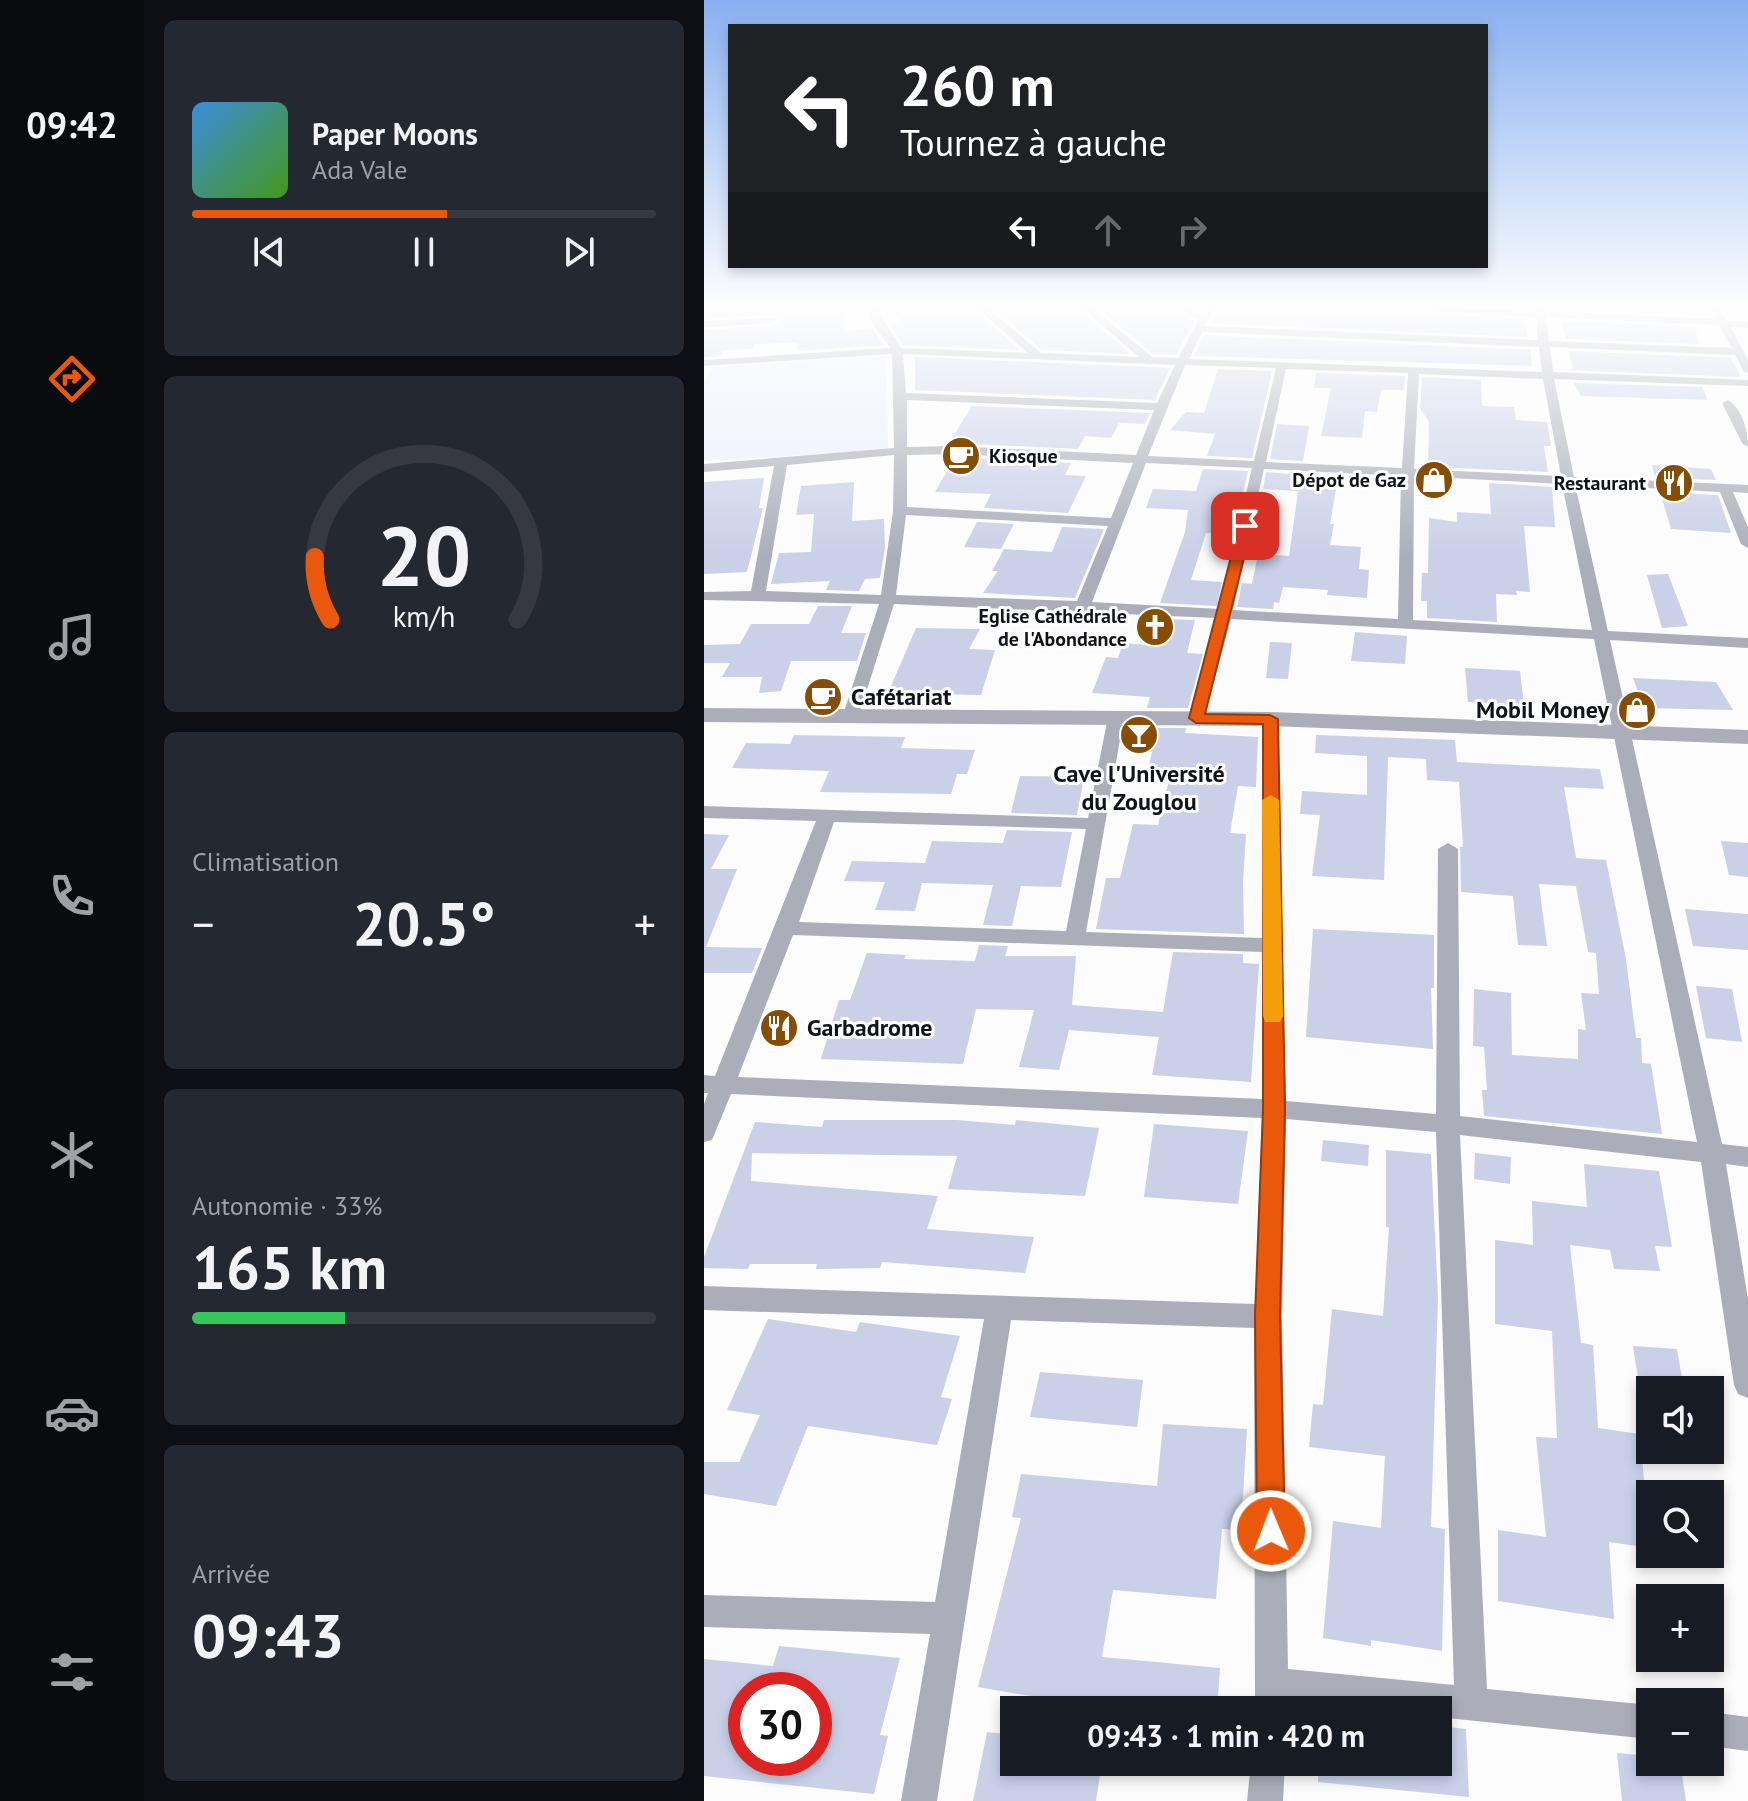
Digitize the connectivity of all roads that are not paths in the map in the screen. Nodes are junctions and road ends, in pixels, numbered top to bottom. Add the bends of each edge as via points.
1 (900, 388) edge
2 (1170, 388) edge
3 (1277, 388) edge
4 (1412, 388) edge
5 (1550, 388) edge
6 (901, 396) junction
7 (1728, 403) dead end
8 (1162, 407) junction
9 (1748, 443) edge
10 (901, 451) junction
11 (1141, 460) junction
12 (781, 461) junction
13 (1259, 467) junction
14 (704, 468) edge
15 (1409, 473) junction
16 (1568, 481) junction
17 (1725, 488) junction
18 (1748, 489) edge
19 (900, 511) junction
20 (1118, 522) junction
21 (1748, 544) edge
22 (758, 595) junction
23 (704, 596) edge
24 (888, 599) junction
25 (1083, 606) junction
26 (1225, 614) junction
27 (1405, 624) junction
28 (1602, 634) junction
29 (1748, 643) edge
30 (704, 715) edge
31 (851, 715) junction
32 (1116, 717) junction
33 (1196, 718) junction
34 (1270, 719) junction
35 (1620, 732) junction
36 (1748, 737) edge
37 (704, 812) edge
38 (826, 818) junction
39 (1097, 824) junction
40 (1448, 849) dead end
41 (786, 928) junction
42 (1075, 936) junction
43 (1271, 945) junction
44 (713, 1084) edge
45 (1274, 1109) junction
46 (1448, 1124) junction
47 (704, 1133) edge
48 (1712, 1154) junction
49 (1748, 1157) edge
50 (704, 1298) edge
51 (999, 1308) junction
52 (1268, 1316) junction
53 (1748, 1385) edge
54 (704, 1611) edge
55 (947, 1618) junction
56 (1273, 1696) edge
57 (1452, 1702) edge
58 (1471, 1702) junction
59 (1636, 1720) edge
60 (1724, 1731) edge
61 (1748, 1734) edge
62 (1267, 1776) edge
63 (919, 1801) edge
64 (1265, 1801) edge

1 - 6 street
2 - 8 street
3 - 13 street
4 - 15 street
5 - 16 street
6 - 8 street
6 - 10 street
7 - 9 street
8 - 11 street
10 - 11 street
10 - 12 street
10 - 19 street
11 - 13 street
11 - 20 street
12 - 14 street
12 - 22 street
13 - 15 street
13 - 26 street
15 - 16 street
15 - 27 street
16 - 17 street
16 - 28 street
17 - 18 street
17 - 21 street
19 - 20 street
19 - 24 street
20 - 25 street
22 - 23 street
22 - 24 street
24 - 25 street
24 - 31 street
25 - 26 street
26 - 27 street
26 - 33 street
27 - 28 street
28 - 29 street
28 - 35 street
30 - 31 street
31 - 32 street
32 - 33 street
32 - 39 street
33 - 34 street
34 - 35 street
34 - 43 street
35 - 36 street
35 - 48 street
37 - 38 street
38 - 39 street
38 - 41 street
39 - 42 street
40 - 46 street
41 - 42 street
41 - 44 street
42 - 43 street
43 - 45 street
44 - 45 street
44 - 47 street
45 - 46 street
45 - 52 street
46 - 48 street
46 - 58 street
48 - 49 street
48 - 53 street
50 - 51 street
51 - 52 street
51 - 55 street
52 - 56 street
54 - 55 street
55 - 63 street
57 - 58 street
58 - 59 street
60 - 61 street
62 - 64 street

